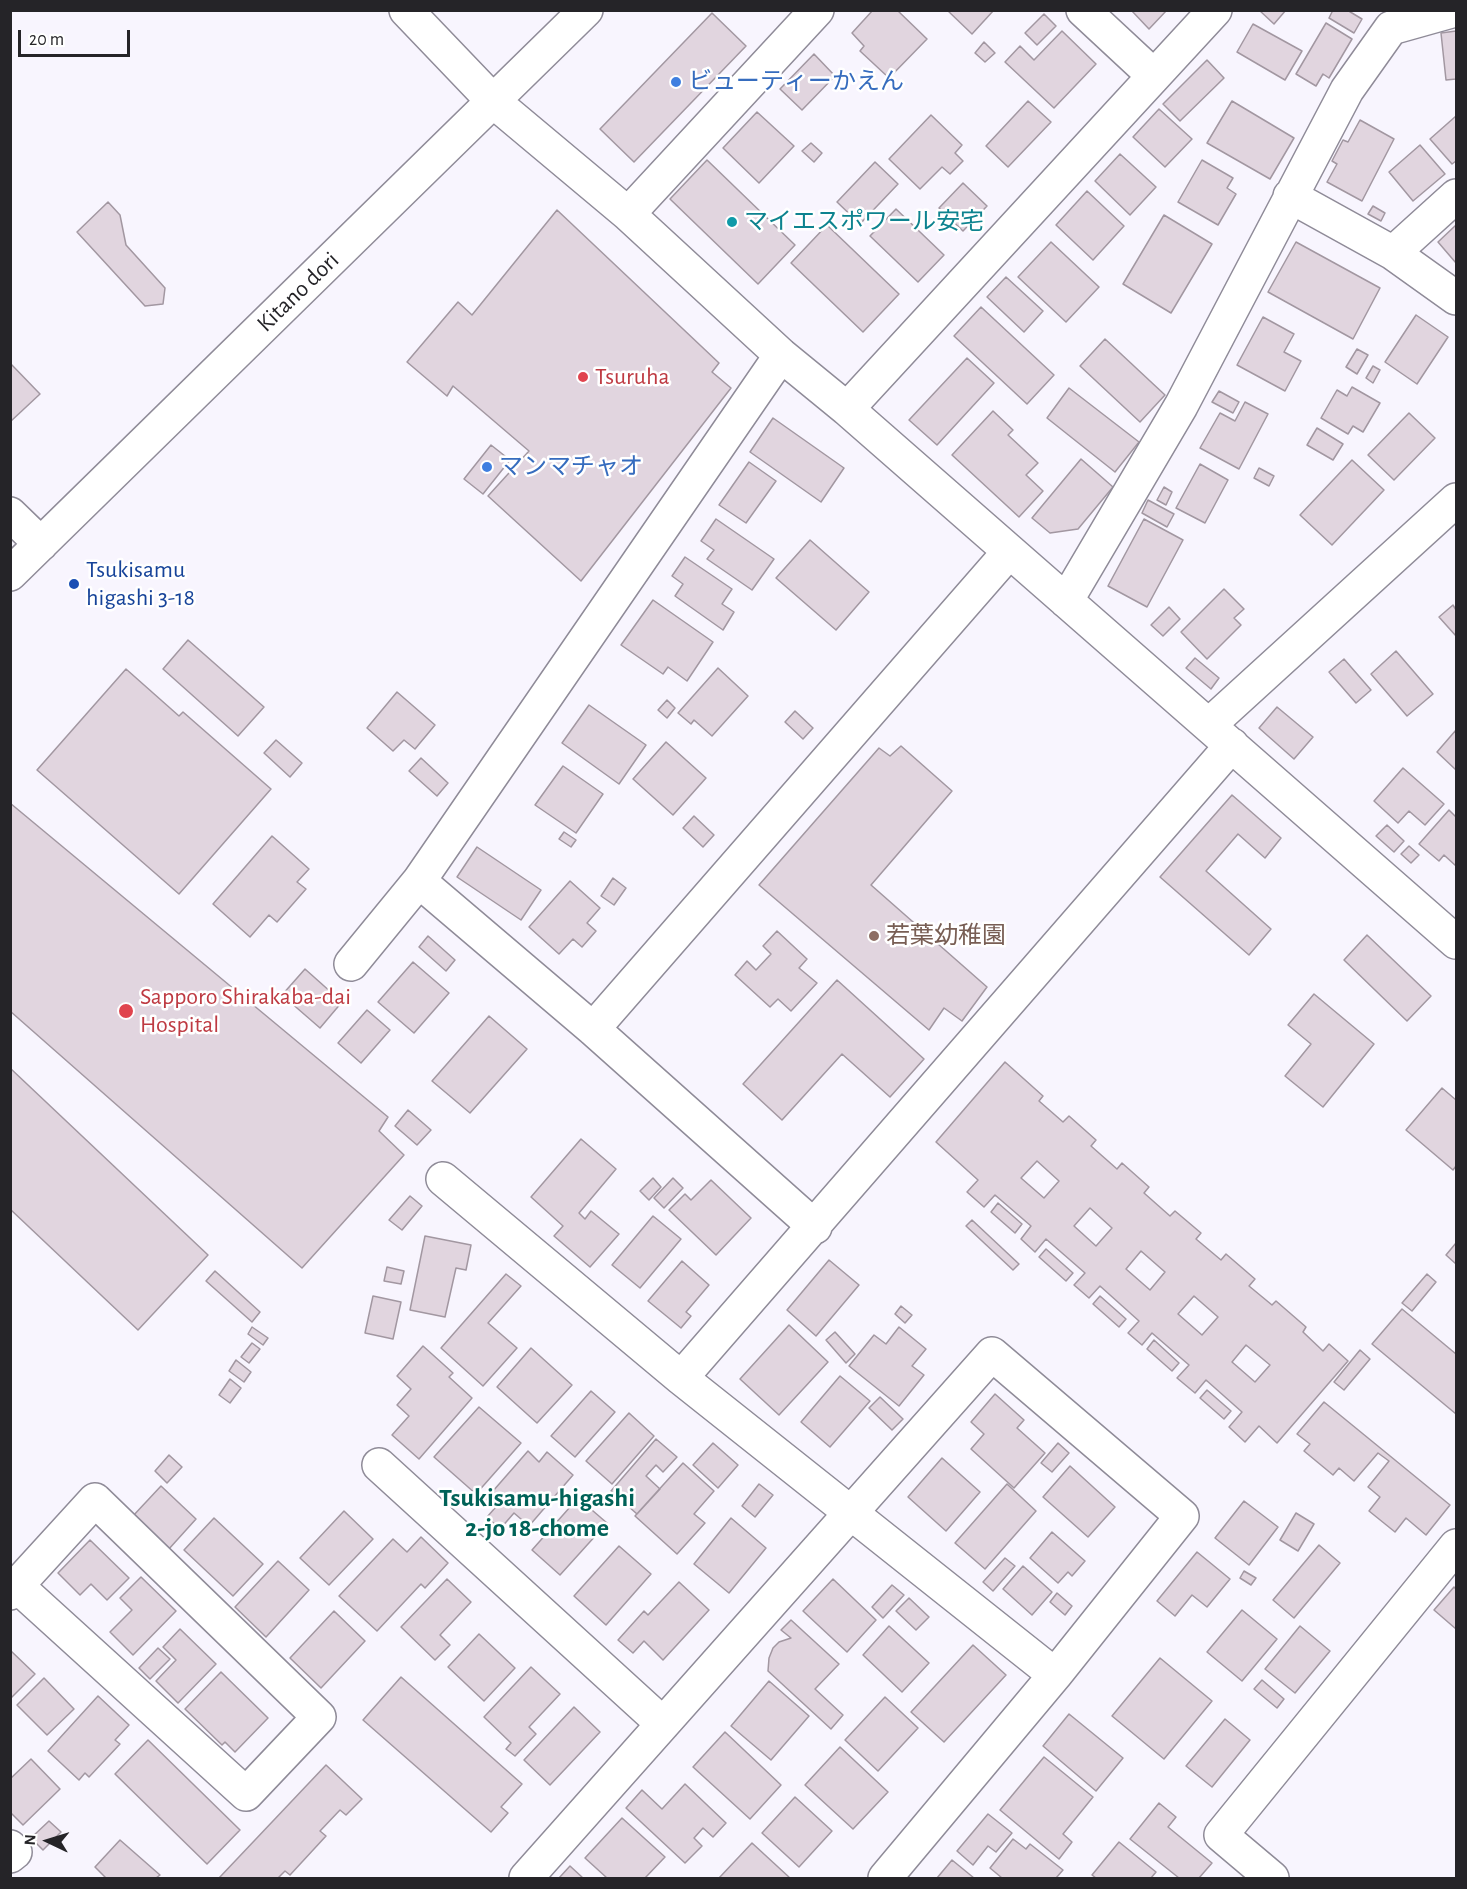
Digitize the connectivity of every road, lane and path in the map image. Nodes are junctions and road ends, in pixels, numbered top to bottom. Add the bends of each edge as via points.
1 (406, 10) edge
2 (586, 10) edge
3 (818, 10) edge
4 (1083, 10) edge
5 (1215, 10) edge
6 (1455, 10) edge
7 (1154, 76) junction
8 (493, 102) junction
9 (1290, 196) junction
10 (1456, 196) edge
11 (628, 214) junction
12 (1393, 253) junction
13 (1456, 298) edge
14 (781, 355) junction
15 (847, 409) junction
16 (1456, 500) edge
17 (10, 514) edge
18 (41, 544) junction
19 (1009, 552) junction
20 (10, 574) edge
21 (1066, 601) junction
22 (1220, 735) junction
23 (419, 881) junction
24 (1456, 940) edge
25 (351, 964) dead end
26 (593, 1029) junction
27 (443, 1179) dead end
28 (815, 1227) junction
29 (681, 1378) junction
30 (379, 1465) dead end
31 (850, 1514) junction
32 (1456, 1546) edge
33 (14, 1589) edge
34 (1055, 1675) junction
35 (663, 1724) junction
36 (10, 1847) edge
37 (10, 1856) edge
38 (526, 1878) edge
39 (885, 1878) edge
40 (1272, 1878) edge

1 - 8 street
2 - 8 street, Kitano dori
3 - 11 street
4 - 7 street
5 - 7 street
6 - 9 street via 1391,28 1347,90
7 - 15 street
8 - 11 street
8 - 18 street, Kitano dori
9 - 12 street
9 - 21 street via 1181,406
10 - 12 street
11 - 14 street
12 - 13 street
14 - 15 street
14 - 23 street
15 - 19 street
16 - 22 street
17 - 18 street
18 - 20 street, Kitano dori
19 - 21 street
19 - 26 street
21 - 22 street
22 - 24 street
22 - 28 street
23 - 25 street
23 - 26 street
26 - 28 street
27 - 29 street
28 - 29 street
29 - 31 street
30 - 35 street
31 - 34 street
31 - 34 street via 992,1354 1182,1516
31 - 35 street
32 - 40 street via 1221,1835
33 - 33 street via 246,1794 319,1717 95,1500
34 - 39 street
35 - 38 street
36 - 37 street via 15,1852

